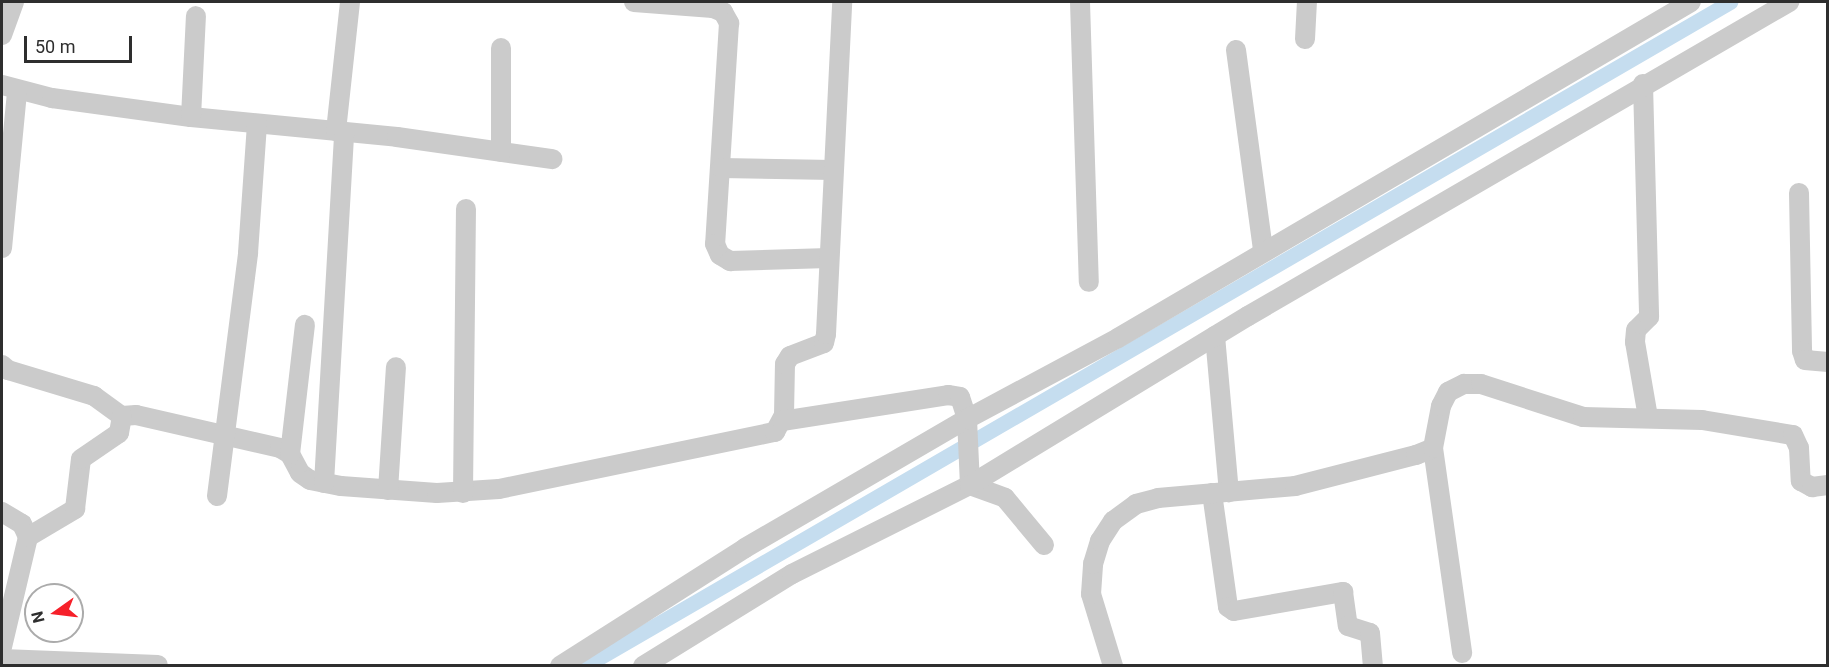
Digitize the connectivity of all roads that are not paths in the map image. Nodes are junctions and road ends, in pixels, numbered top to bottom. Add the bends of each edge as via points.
1 (14, 2) edge
2 (350, 2) edge
3 (634, 2) edge
4 (842, 2) edge
5 (1080, 2) edge
6 (1307, 2) edge
7 (1691, 2) edge
8 (1789, 2) edge
9 (196, 16) dead end
10 (2, 35) edge
11 (1305, 39) dead end
12 (501, 48) dead end
13 (1236, 50) dead end
14 (1643, 84) junction
15 (9, 88) edge
16 (190, 117) junction
17 (257, 124) junction
18 (340, 132) junction
19 (501, 152) junction
20 (552, 159) dead end
21 (721, 168) junction
22 (833, 170) junction
23 (1799, 194) dead end
24 (466, 209) dead end
25 (2, 248) edge
26 (1263, 251) junction
27 (829, 258) junction
28 (1089, 282) dead end
29 (305, 325) dead end
30 (1215, 336) junction
31 (1827, 362) edge
32 (2, 365) edge
33 (396, 367) dead end
34 (122, 416) junction
35 (1648, 417) junction
36 (782, 421) junction
37 (967, 426) junction
38 (226, 434) junction
39 (1433, 448) junction
40 (290, 454) junction
41 (970, 480) junction
42 (324, 483) junction
43 (1827, 485) edge
44 (388, 490) junction
45 (1221, 492) junction
46 (463, 493) junction
47 (217, 496) dead end
48 (2, 512) edge
49 (28, 537) junction
50 (1044, 545) dead end
51 (2, 647) edge
52 (1462, 653) dead end
53 (2, 659) edge
54 (158, 665) edge
55 (560, 666) edge
56 (643, 666) edge
57 (1113, 666) edge
58 (1373, 666) edge

1 - 10 street
2 - 18 street
3 - 21 street via 713,8 723,12 729,23
4 - 22 street
5 - 28 street
6 - 11 street
7 - 26 street
8 - 14 street
9 - 16 street
12 - 19 street
13 - 26 street
14 - 30 street
14 - 35 street via 1649,316 1636,330 1635,342
15 - 16 street
15 - 25 street
16 - 17 street
17 - 18 street
17 - 38 street via 248,253
18 - 19 street
18 - 42 street
19 - 20 street
21 - 22 street
21 - 27 street via 715,244 720,255 730,261
22 - 27 street
23 - 31 street via 1802,351 1805,360
24 - 46 street
26 - 37 street
27 - 36 street via 824,344 790,356 785,364
29 - 40 street
30 - 41 street
30 - 45 street
32 - 34 street via 94,396
33 - 44 street
34 - 38 street via 136,415
34 - 49 street via 119,433 81,459 75,509
35 - 39 street via 1583,417 1481,384 1464,384 1448,392
35 - 43 street via 1728,422 1793,435 1799,448 1801,481 1812,487
36 - 37 street via 948,395 960,397
36 - 46 street via 775,432 766,436
37 - 41 street
37 - 55 street via 746,548
38 - 40 street
38 - 47 street
39 - 45 street via 1295,486
39 - 52 street
40 - 42 street via 300,473
41 - 50 street via 1005,498
41 - 56 street via 792,574
42 - 44 street
44 - 46 street
45 - 57 street via 1136,504 1113,521 1100,541 1093,564 1091,594
45 - 58 street via 1228,607 1234,611 1343,592 1348,626 1370,633
48 - 49 street via 22,524
49 - 51 street
53 - 54 street

